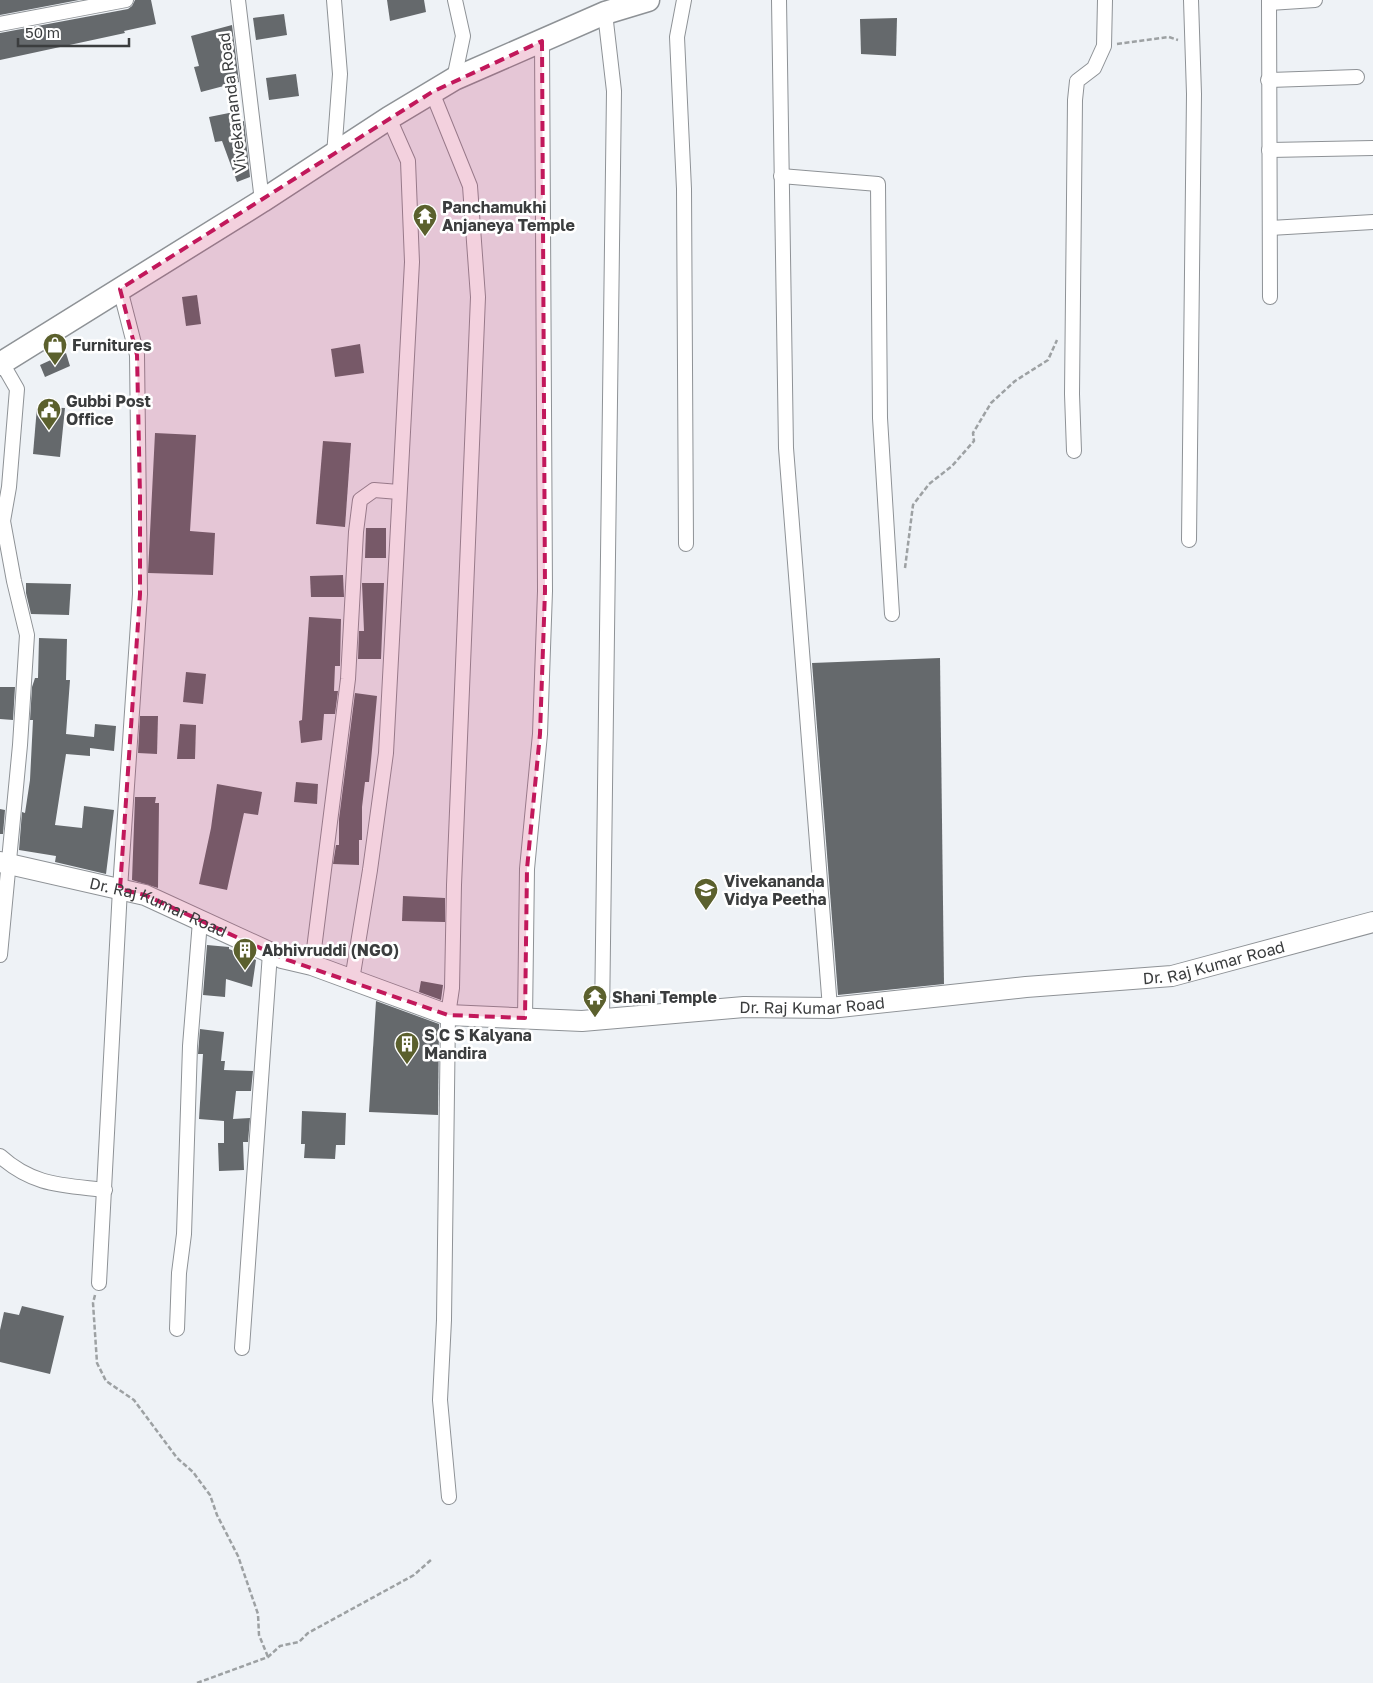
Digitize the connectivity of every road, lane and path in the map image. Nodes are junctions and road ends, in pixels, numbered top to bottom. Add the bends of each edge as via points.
1 (126, 0) edge
2 (238, 0) edge
3 (334, 0) edge
4 (455, 0) edge
5 (648, 0) edge
6 (684, 0) edge
7 (779, 0) edge
8 (1105, 0) edge
9 (1191, 0) edge
10 (1315, 0) edge
11 (1269, 1) edge
12 (605, 13) junction
13 (0, 24) edge
14 (1192, 39) junction
15 (542, 41) junction
16 (1104, 46) junction
17 (1357, 77) dead end
18 (454, 79) junction
19 (1268, 80) junction
20 (432, 92) junction
21 (389, 118) junction
22 (1373, 148) edge
23 (1269, 150) junction
24 (334, 155) junction
25 (782, 176) junction
26 (262, 202) junction
27 (1373, 222) edge
28 (1270, 228) junction
29 (120, 289) junction
30 (1270, 297) dead end
31 (1073, 320) junction
32 (1, 363) edge
33 (1074, 451) dead end
34 (399, 492) junction
35 (2, 522) edge
36 (1189, 540) dead end
37 (686, 544) dead end
38 (902, 577) dead end
39 (892, 614) dead end
40 (5, 863) edge
41 (120, 889) junction
42 (200, 921) junction
43 (1373, 922) edge
44 (270, 953) junction
45 (0, 955) edge
46 (312, 965) junction
47 (352, 980) junction
48 (830, 1008) junction
49 (448, 1014) junction
50 (524, 1018) junction
51 (602, 1020) junction
52 (0, 1156) edge
53 (105, 1190) junction
54 (99, 1282) joint
55 (177, 1329) dead end
56 (242, 1348) dead end
57 (449, 1497) dead end
58 (432, 1559) dead end
59 (268, 1657) junction
60 (197, 1683) edge

1 - 13 street
2 - 26 street, Vivekananda Road
3 - 24 street via 340,74
4 - 18 street via 463,36
5 - 12 main road
6 - 37 street via 677,37 684,189
7 - 25 street
8 - 16 street
9 - 14 street
10 - 11 street
11 - 19 street
12 - 15 main road
12 - 51 street via 614,91
14 - 16 path via 1169,37
14 - 36 street
15 - 18 main road
15 - 50 street via 545,592 540,734 527,870
16 - 31 street via 1094,68 1077,81
17 - 19 street
18 - 20 main road
19 - 23 street
20 - 21 main road
20 - 49 street via 470,186 478,297 452,988
21 - 24 main road
21 - 34 street via 408,161 412,262
22 - 23 street
23 - 28 street
24 - 26 main road
25 - 39 street via 878,184 880,418
25 - 48 street via 786,448
26 - 29 main road
27 - 28 street
28 - 30 street
29 - 32 main road
29 - 41 street via 137,355 140,496 140,594
31 - 33 street
31 - 38 path via 1063,326 1048,360 1015,380 991,403 973,433 974,441 952,466 929,484 913,505
32 - 35 street via 16,389 9,487
34 - 46 street via 374,490 360,500 348,679
34 - 47 street via 386,753
35 - 40 street via 27,635
40 - 41 street, Dr. Raj Kumar Road
40 - 45 street
41 - 42 street, Dr. Raj Kumar Road via 145,895
41 - 53 street
42 - 44 street, Dr. Raj Kumar Road
42 - 55 street via 190,1046 184,1234
43 - 48 street, Dr. Raj Kumar Road via 1172,976 1026,987
44 - 46 street, Dr. Raj Kumar Road
44 - 56 street
46 - 47 street, Dr. Raj Kumar Road
47 - 49 street, Dr. Raj Kumar Road
48 - 51 street, Dr. Raj Kumar Road via 744,1008
49 - 50 street, Dr. Raj Kumar Road
49 - 57 street via 440,1400
50 - 51 street, Dr. Raj Kumar Road
52 - 53 street via 40,1182
53 - 54 street
54 - 59 path via 92,1303 97,1364 106,1381 134,1400 177,1458 193,1472 210,1495 238,1556 258,1614 259,1636
58 - 59 path via 414,1575 308,1632 299,1642 280,1646
59 - 60 path

